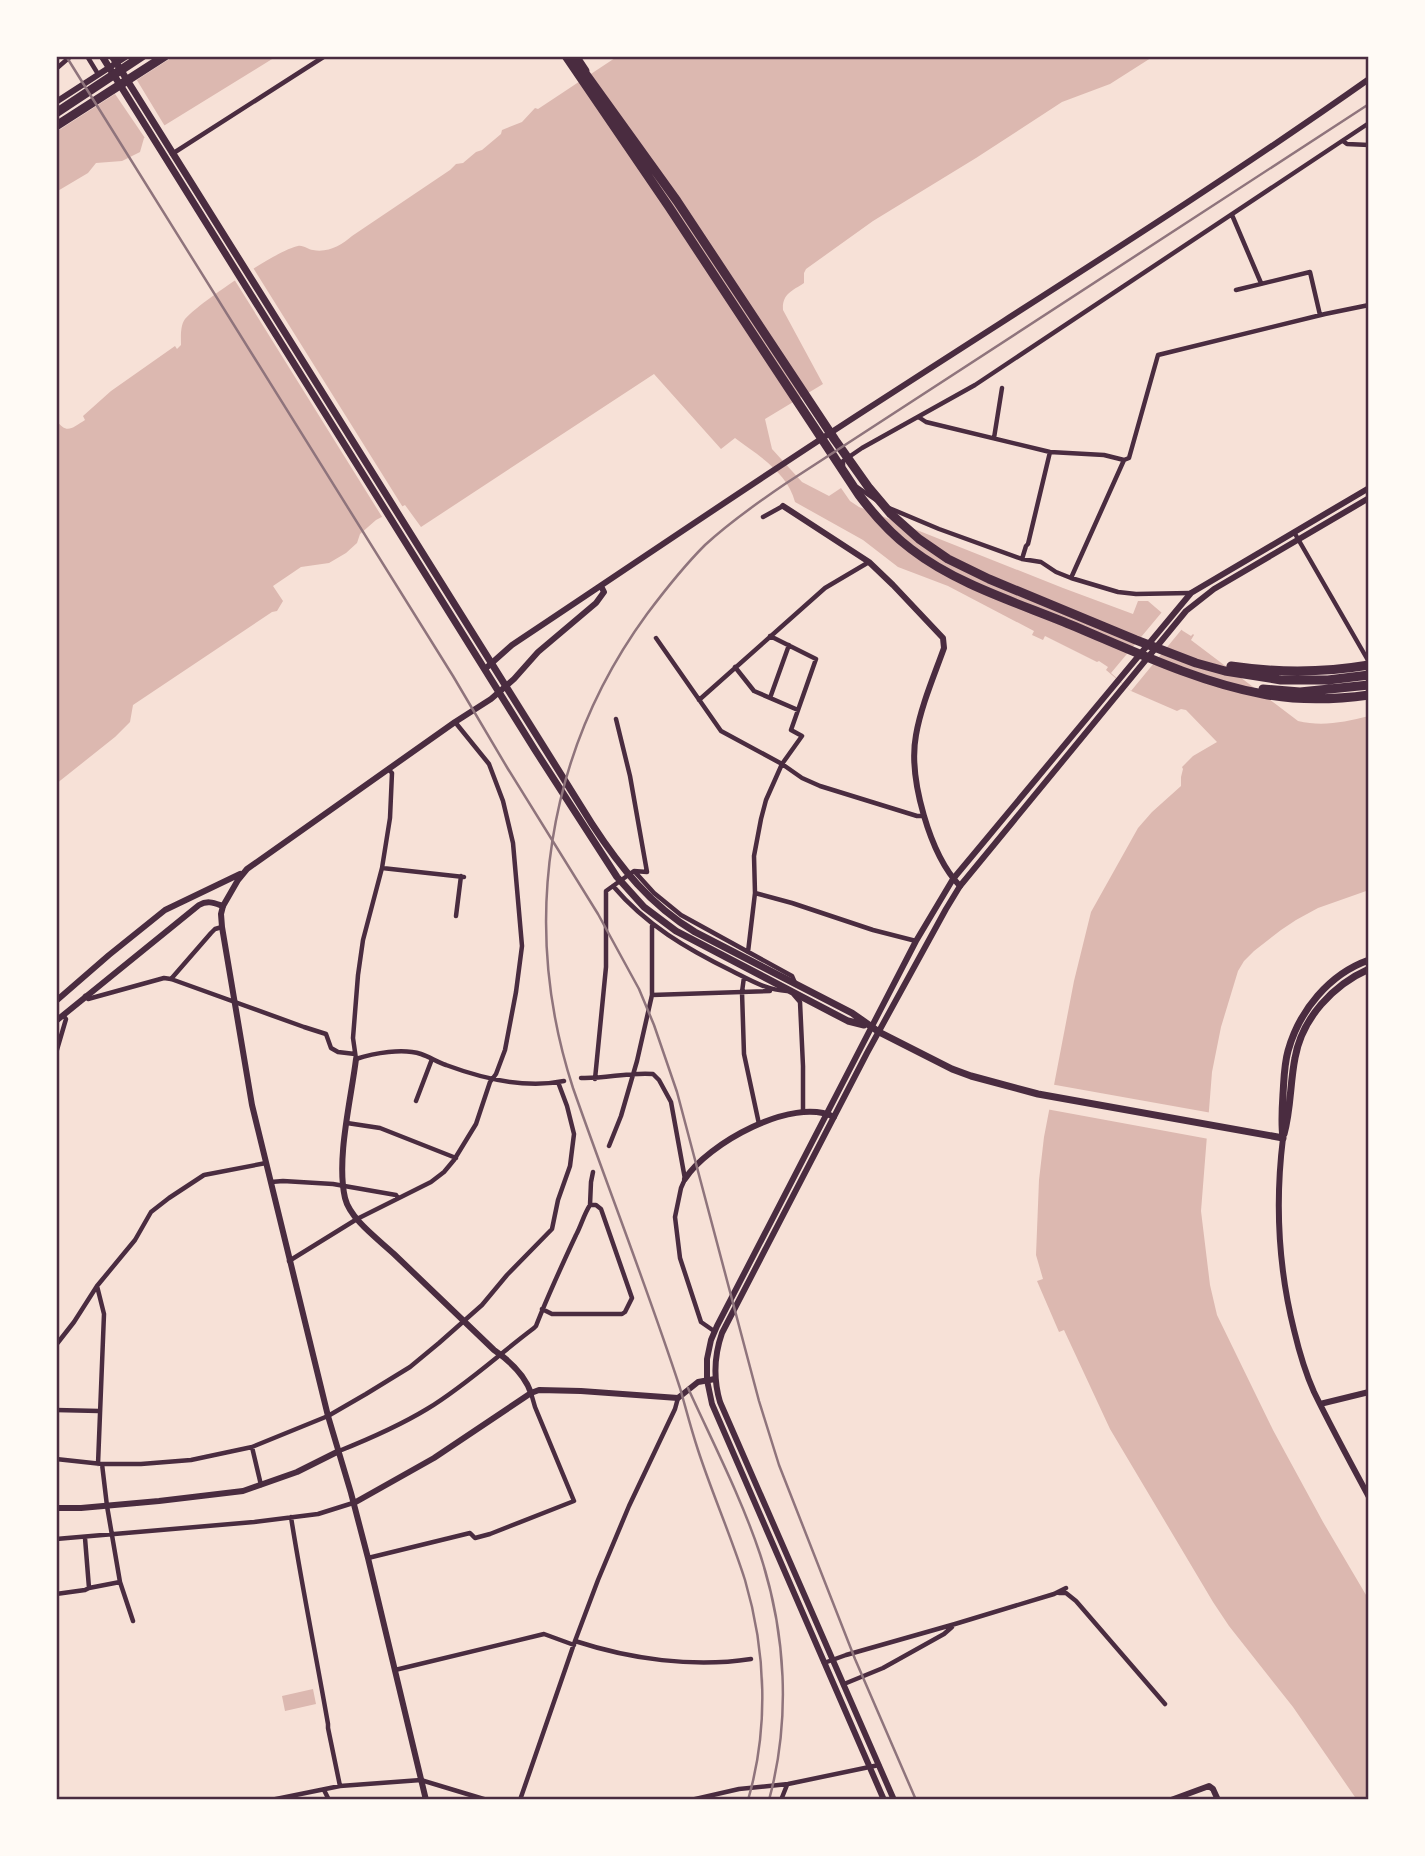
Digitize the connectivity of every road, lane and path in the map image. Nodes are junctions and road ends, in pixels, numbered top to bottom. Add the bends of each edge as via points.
1 (71, 56) edge
2 (87, 56) edge
3 (102, 56) edge
4 (112, 56) edge
5 (163, 56) edge
6 (325, 56) edge
7 (566, 56) edge
8 (574, 56) edge
9 (582, 56) edge
10 (137, 57) edge
11 (56, 69) edge
12 (98, 75) junction
13 (1369, 79) edge
14 (56, 102) edge
15 (56, 113) edge
16 (1369, 123) edge
17 (56, 126) edge
18 (1343, 141) junction
19 (1369, 145) edge
20 (172, 159) junction
21 (673, 204) junction
22 (1232, 215) junction
23 (1261, 283) junction
24 (1237, 290) dead end
25 (1369, 304) edge
26 (1320, 315) junction
27 (1002, 388) dead end
28 (919, 418) junction
29 (994, 438) junction
30 (1050, 452) junction
31 (1124, 460) junction
32 (1369, 488) edge
33 (1369, 498) edge
34 (783, 506) joint
35 (762, 517) dead end
36 (1294, 532) junction
37 (1298, 540) junction
38 (1022, 559) junction
39 (869, 562) junction
40 (1071, 578) junction
41 (601, 586) junction
42 (1191, 593) junction
43 (770, 636) junction
44 (656, 638) dead end
45 (789, 645) junction
46 (1158, 649) junction
47 (1362, 650) junction
48 (1369, 653) edge
49 (1369, 664) edge
50 (489, 667) junction
51 (735, 667) junction
52 (1196, 675) junction
53 (1369, 675) edge
54 (498, 683) junction
55 (1369, 685) edge
56 (1369, 695) edge
57 (770, 698) junction
58 (699, 700) junction
59 (798, 710) junction
60 (616, 719) dead end
61 (455, 722) junction
62 (782, 764) junction
63 (388, 769) junction
64 (925, 816) junction
65 (382, 868) junction
66 (634, 871) junction
67 (244, 872) junction
68 (953, 879) junction
69 (613, 886) junction
70 (960, 886) junction
71 (755, 893) junction
72 (223, 906) junction
73 (456, 916) dead end
74 (652, 925) junction
75 (222, 927) junction
76 (916, 941) junction
77 (748, 952) junction
78 (1369, 960) edge
79 (1369, 968) edge
80 (744, 977) junction
81 (171, 979) junction
82 (793, 988) junction
83 (773, 990) junction
84 (742, 992) junction
85 (652, 995) junction
86 (85, 996) junction
87 (56, 1001) edge
88 (236, 1003) junction
89 (63, 1015) junction
90 (56, 1021) edge
91 (875, 1030) junction
92 (56, 1053) edge
93 (356, 1057) junction
94 (432, 1059) junction
95 (634, 1073) junction
96 (581, 1078) dead end
97 (492, 1079) junction
98 (595, 1079) junction
99 (416, 1101) dead end
100 (803, 1111) junction
101 (827, 1113) junction
102 (834, 1117) junction
103 (347, 1123) junction
104 (759, 1124) junction
105 (1283, 1138) junction
106 (609, 1146) dead end
107 (456, 1157) junction
108 (266, 1163) junction
109 (593, 1172) dead end
110 (685, 1180) junction
111 (271, 1182) junction
112 (343, 1185) junction
113 (398, 1198) junction
114 (590, 1205) junction
115 (357, 1219) junction
116 (289, 1261) junction
117 (97, 1286) junction
118 (542, 1309) junction
119 (463, 1320) junction
120 (714, 1331) junction
121 (56, 1345) edge
122 (500, 1354) junction
123 (715, 1379) junction
124 (707, 1380) junction
125 (1369, 1392) edge
126 (531, 1393) junction
127 (678, 1398) junction
128 (1320, 1404) junction
129 (56, 1410) edge
130 (99, 1411) junction
131 (328, 1416) junction
132 (252, 1447) junction
133 (339, 1451) junction
134 (56, 1460) edge
135 (100, 1464) junction
136 (261, 1485) junction
137 (1369, 1497) edge
138 (354, 1503) junction
139 (107, 1506) junction
140 (56, 1508) edge
141 (291, 1517) junction
142 (111, 1534) junction
143 (85, 1538) junction
144 (56, 1539) edge
145 (368, 1558) junction
146 (120, 1582) junction
147 (89, 1588) junction
148 (1066, 1588) dead end
149 (56, 1594) edge
150 (1054, 1594) junction
151 (133, 1620) dead end
152 (956, 1624) junction
153 (574, 1643) junction
154 (751, 1659) dead end
155 (833, 1660) junction
156 (824, 1663) junction
157 (396, 1670) junction
158 (844, 1684) junction
159 (1165, 1704) dead end
160 (879, 1765) junction
161 (870, 1767) junction
162 (421, 1780) junction
163 (788, 1784) junction
164 (340, 1786) junction
165 (324, 1790) junction
166 (271, 1800) edge
167 (329, 1800) edge
168 (426, 1800) edge
169 (487, 1800) edge
170 (520, 1800) edge
171 (691, 1800) edge
172 (781, 1800) edge
173 (884, 1800) edge
174 (894, 1800) edge
175 (1171, 1800) edge
176 (1217, 1800) edge

1 - 11 street
2 - 12 street
3 - 20 main road via 161,150
4 - 20 main road via 169,146
5 - 17 highway
6 - 20 street
7 - 21 highway
8 - 21 highway
9 - 21 highway
10 - 12 main road
10 - 15 highway
12 - 14 main road
13 - 41 main road
16 - 18 street
18 - 19 street
18 - 22 street
20 - 50 main road
21 - 46 highway via 874,495 905,527 964,567
21 - 52 highway via 825,446 896,537 960,578
22 - 23 street
22 - 28 street
23 - 24 street
23 - 26 street via 1310,272
25 - 26 street
26 - 31 street via 1158,355 1129,458
27 - 29 street
28 - 29 street
28 - 38 street via 843,461 847,476 866,495 890,508
29 - 30 street
30 - 31 street
30 - 38 street
31 - 40 street
32 - 36 main road
33 - 37 main road
34 - 35 street
34 - 39 main road
36 - 37 street
36 - 42 main road
37 - 47 street
37 - 70 main road via 1186,611
38 - 40 street via 1041,562
39 - 43 street via 825,588
39 - 64 main road via 944,643 914,751
40 - 42 street via 1118,592
41 - 50 main road via 512,645
41 - 61 main road via 604,592 596,603 491,699
42 - 68 main road
43 - 45 street
43 - 51 street
44 - 58 street
45 - 57 street
45 - 59 street via 816,659
46 - 49 highway via 1272,671 1307,673
46 - 53 highway via 1255,676 1305,681
47 - 48 street
47 - 49 street
50 - 54 main road
51 - 57 street via 754,691
51 - 58 street
52 - 55 highway via 1300,692
52 - 56 highway via 1285,698
54 - 82 main road via 598,834 650,899 681,923
54 - 82 main road via 627,890 676,931 755,974
57 - 59 street
58 - 62 street via 721,731
59 - 62 street via 792,730 802,736
60 - 66 street via 647,872
61 - 63 main road
61 - 97 street via 489,764 513,843 522,946 509,1034
62 - 64 street via 820,786
62 - 71 street via 761,819 754,856
63 - 65 street via 392,773 390,818
63 - 67 main road
64 - 68 main road
65 - 73 street via 463,877
65 - 93 street via 358,975
66 - 69 street
66 - 77 street via 681,915
67 - 72 main road
67 - 87 main road via 165,911
68 - 70 main road
68 - 76 main road
69 - 74 street
69 - 98 street via 606,891 606,967
70 - 91 main road
71 - 76 street
71 - 77 street
72 - 75 main road
72 - 86 main road via 199,905
74 - 80 street
74 - 85 street
75 - 81 street via 211,933
75 - 88 main road
76 - 91 main road
77 - 82 street via 792,976
78 - 105 main road via 1327,986 1297,1027 1286,1065 1280,1121
79 - 105 main road via 1332,992 1304,1030
80 - 83 street
80 - 84 street
81 - 86 street via 88,999
81 - 88 street
82 - 83 street
82 - 91 main road via 852,1013
82 - 100 street via 800,1002
83 - 84 street
84 - 85 street
84 - 104 street via 744,1054
85 - 95 street
86 - 89 main road
88 - 93 street via 326,1034 331,1048
88 - 108 main road
89 - 90 main road
89 - 92 street
91 - 101 main road
91 - 102 main road
91 - 105 main road via 952,1069 996,1084
93 - 94 street via 403,1052
93 - 103 main road
94 - 97 street
94 - 99 street
95 - 98 street
95 - 106 street
95 - 110 street via 653,1074 671,1102
96 - 98 street
97 - 107 street via 476,1125
97 - 119 street via 561,1081 574,1134 552,1229
100 - 101 main road
100 - 104 main road
101 - 102 main road
101 - 120 main road
102 - 123 main road via 722,1333
103 - 107 street via 380,1128
103 - 112 main road
104 - 110 main road via 712,1152
105 - 128 main road via 1278,1219 1283,1280 1301,1356
107 - 113 street via 431,1182
108 - 111 main road
108 - 117 street via 204,1175 169,1198 151,1212 135,1240
109 - 114 street
110 - 120 street via 675,1217 680,1258 701,1322
111 - 112 street
111 - 116 main road
112 - 113 street
112 - 115 main road
113 - 115 street
114 - 118 street
114 - 118 street via 601,1209 632,1301 622,1314 552,1314
115 - 116 street
115 - 119 main road
116 - 131 main road
117 - 121 street
117 - 130 street via 104,1314
118 - 122 street via 534,1328
119 - 122 main road
119 - 131 street via 398,1376
120 - 124 main road
122 - 126 main road
122 - 133 street via 429,1408
123 - 124 main road
123 - 155 main road via 720,1402
124 - 127 main road
124 - 156 main road via 712,1404
125 - 128 main road
126 - 127 main road via 581,1391
126 - 138 main road via 434,1458
126 - 145 street via 574,1501 490,1534 475,1538 470,1533
127 - 153 street
128 - 137 main road
129 - 130 street
130 - 135 street
131 - 132 street
131 - 133 main road
132 - 135 street via 191,1460
132 - 136 street
133 - 136 main road
133 - 138 main road
134 - 135 street
135 - 139 street
136 - 139 main road via 230,1493
138 - 141 street
138 - 145 main road
139 - 140 main road
139 - 142 street
141 - 142 street
141 - 164 street
142 - 143 street
142 - 146 street
143 - 144 street
143 - 147 street
145 - 157 main road
146 - 147 street
146 - 151 street
147 - 149 street
148 - 150 street
150 - 152 street
150 - 159 street via 1066,1593 1076,1601
152 - 155 street
152 - 158 street via 883,1668
153 - 154 street via 682,1662
153 - 157 street via 544,1634
153 - 170 street
155 - 156 street
155 - 158 main road
156 - 161 main road
157 - 162 main road
158 - 160 main road
160 - 161 street
160 - 174 main road
161 - 163 street
161 - 173 main road
162 - 164 street
162 - 168 main road
162 - 169 street
163 - 171 street via 739,1788
163 - 172 street
164 - 165 street
165 - 166 street
165 - 167 street
175 - 176 main road via 1209,1786

